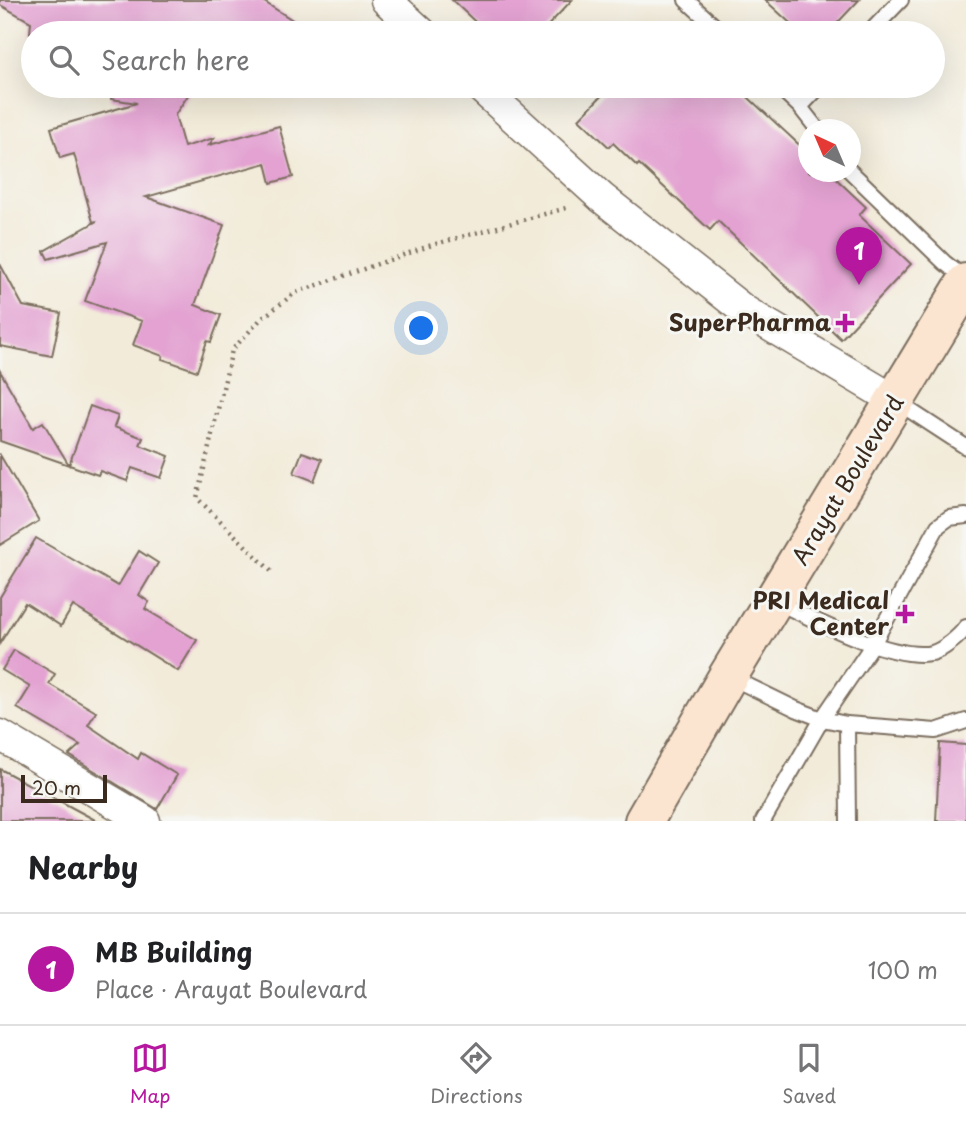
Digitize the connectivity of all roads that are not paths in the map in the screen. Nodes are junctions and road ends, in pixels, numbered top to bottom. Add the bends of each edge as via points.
1 (386, 0) edge
2 (686, 0) edge
3 (901, 0) edge
4 (409, 21) edge
5 (709, 21) edge
6 (881, 21) edge
7 (492, 98) edge
8 (791, 98) edge
9 (809, 98) edge
10 (800, 107) junction
11 (809, 119) edge
12 (861, 182) edge
13 (966, 281) edge
14 (896, 401) junction
15 (966, 447) edge
16 (966, 516) edge
17 (775, 601) junction
18 (966, 627) edge
19 (873, 644) junction
20 (728, 676) junction
21 (822, 719) junction
22 (966, 721) edge
23 (847, 724) junction
24 (0, 735) edge
25 (145, 821) edge
26 (644, 821) edge
27 (762, 821) edge
28 (848, 821) edge

1 - 4 street
2 - 5 lane
3 - 6 lane
7 - 14 street via 602,198 745,311
8 - 10 lane
9 - 10 lane
10 - 11 lane
12 - 13 lane
13 - 14 main road, Arayat Boulevard
14 - 15 lane
14 - 17 main road, Arayat Boulevard
16 - 19 lane via 949,518 938,526
17 - 19 lane
17 - 20 main road, Arayat Boulevard
18 - 19 lane via 935,653 916,654
19 - 21 lane
20 - 21 lane
20 - 26 main road, Arayat Boulevard
21 - 23 lane
21 - 27 lane
22 - 23 lane via 936,731
23 - 28 lane
24 - 25 street

